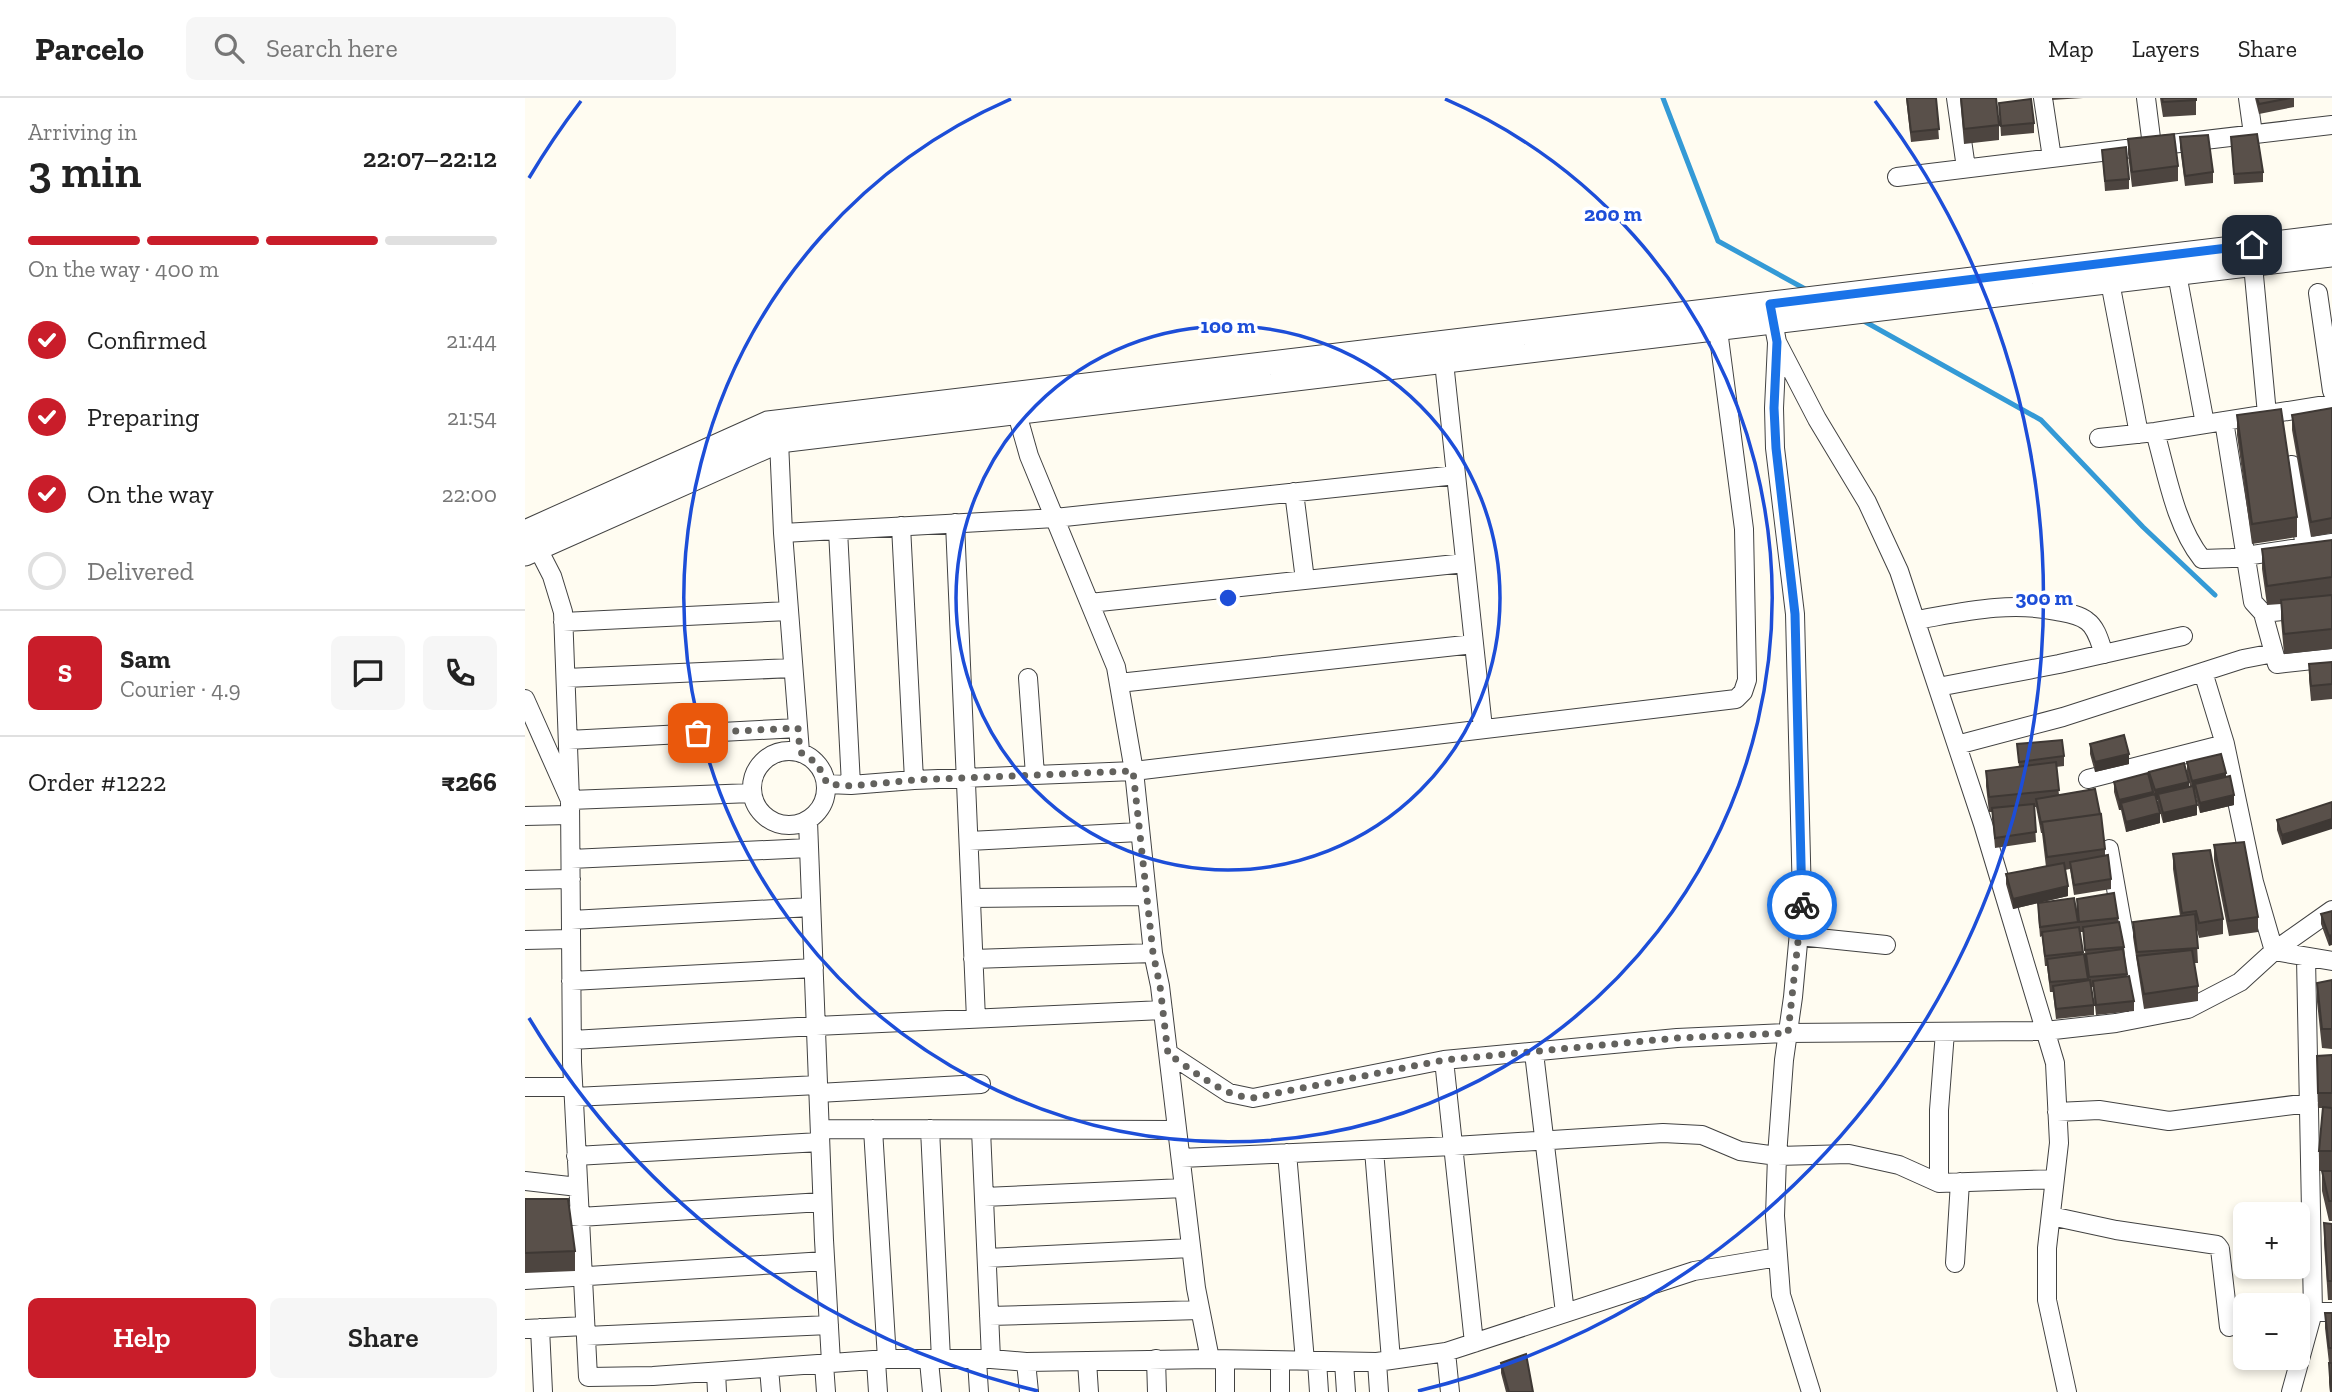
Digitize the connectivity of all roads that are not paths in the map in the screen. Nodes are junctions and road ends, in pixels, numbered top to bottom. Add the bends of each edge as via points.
1 (1956, 98) edge
2 (2043, 98) edge
3 (2146, 98) edge
4 (2248, 98) edge
5 (2332, 125) edge
6 (2253, 135) junction
7 (2152, 146) junction
8 (2052, 158) junction
9 (1966, 168) junction
10 (1897, 177) dead end
11 (2332, 236) edge
12 (2332, 256) edge
13 (2253, 265) junction
14 (2177, 274) junction
15 (2110, 282) junction
16 (2318, 293) dead end
17 (1860, 302) junction
18 (1777, 319) junction
19 (1717, 330) junction
20 (1444, 362) junction
21 (2332, 391) edge
22 (1014, 404) junction
23 (2332, 404) edge
24 (2267, 414) junction
25 (2224, 421) junction
26 (2205, 424) junction
27 (2147, 433) junction
28 (2099, 438) dead end
29 (779, 441) junction
30 (2292, 465) edge
31 (1456, 475) junction
32 (1294, 492) junction
33 (1055, 518) junction
34 (955, 523) junction
35 (901, 526) junction
36 (838, 530) junction
37 (782, 533) junction
38 (529, 541) edge
39 (2332, 544) edge
40 (2305, 547) junction
41 (2246, 556) junction
42 (1465, 563) junction
43 (1305, 580) junction
44 (1090, 603) junction
45 (2332, 606) edge
46 (789, 611) junction
47 (2263, 613) junction
48 (1916, 620) junction
49 (563, 622) junction
50 (2183, 636) dead end
51 (1474, 644) junction
52 (2274, 653) junction
53 (2104, 654) junction
54 (2332, 658) edge
55 (793, 668) junction
56 (2203, 672) junction
57 (566, 678) junction
58 (1028, 678) dead end
59 (1119, 683) junction
60 (1938, 687) junction
61 (525, 699) edge
62 (798, 728) junction
63 (1483, 728) junction
64 (568, 740) junction
65 (2225, 744) junction
66 (1957, 745) junction
67 (800, 752) junction
68 (1133, 771) junction
69 (1035, 775) junction
70 (966, 778) junction
71 (2088, 779) dead end
72 (914, 780) junction
73 (827, 784) junction
74 (851, 786) junction
75 (752, 793) junction
76 (570, 808) junction
77 (525, 816) edge
78 (808, 821) junction
79 (1139, 832) junction
80 (969, 841) junction
81 (809, 848) junction
82 (2109, 849) dead end
83 (571, 859) junction
84 (571, 879) junction
85 (525, 880) edge
86 (1147, 896) junction
87 (971, 898) junction
88 (811, 906) junction
89 (2332, 910) edge
90 (571, 920) junction
91 (1799, 936) junction
92 (571, 939) junction
93 (525, 940) edge
94 (1886, 945) dead end
95 (2274, 951) junction
96 (1153, 953) junction
97 (973, 958) junction
98 (2306, 958) junction
99 (2332, 961) edge
100 (814, 968) junction
101 (571, 981) junction
102 (1163, 1010) junction
103 (976, 1018) junction
104 (2139, 1018) junction
105 (816, 1026) junction
106 (2045, 1031) junction
107 (1945, 1032) junction
108 (1788, 1033) junction
109 (572, 1040) junction
110 (1534, 1053) junction
111 (1168, 1054) junction
112 (1444, 1060) junction
113 (981, 1084) dead end
114 (525, 1087) edge
115 (818, 1089) junction
116 (573, 1092) junction
117 (2309, 1110) junction
118 (2057, 1112) junction
119 (2332, 1118) edge
120 (873, 1129) junction
121 (930, 1129) junction
122 (981, 1130) junction
123 (1177, 1130) junction
124 (820, 1136) junction
125 (1545, 1140) junction
126 (1454, 1146) junction
127 (1374, 1150) junction
128 (1287, 1153) junction
129 (576, 1156) junction
130 (1777, 1156) junction
131 (1181, 1158) junction
132 (2310, 1178) junction
133 (2332, 1178) edge
134 (2055, 1179) junction
135 (525, 1181) edge
136 (1960, 1182) junction
137 (1939, 1183) junction
138 (578, 1187) junction
139 (1184, 1188) junction
140 (984, 1197) junction
141 (823, 1202) junction
142 (525, 1211) edge
143 (2051, 1216) junction
144 (580, 1217) junction
145 (2311, 1229) junction
146 (2332, 1232) edge
147 (1191, 1248) junction
148 (1778, 1257) junction
149 (987, 1258) junction
150 (825, 1262) junction
151 (1955, 1263) dead end
152 (582, 1276) junction
153 (525, 1280) edge
154 (1201, 1310) junction
155 (2313, 1312) junction
156 (2332, 1312) edge
157 (1565, 1313) junction
158 (989, 1316) junction
159 (829, 1325) junction
160 (2229, 1326) dead end
161 (533, 1329) edge
162 (585, 1331) junction
163 (1473, 1343) junction
164 (1445, 1352) junction
165 (1156, 1359) junction
166 (1217, 1359) junction
167 (882, 1360) junction
168 (935, 1360) junction
169 (984, 1360) junction
170 (1087, 1361) junction
171 (1280, 1361) junction
172 (1311, 1361) junction
173 (1384, 1361) junction
174 (1026, 1362) junction
175 (1344, 1362) junction
176 (827, 1363) junction
177 (769, 1368) junction
178 (716, 1372) junction
179 (654, 1384) edge
180 (604, 1385) edge
181 (543, 1392) edge
182 (717, 1392) edge
183 (771, 1392) edge
184 (826, 1392) edge
185 (878, 1392) edge
186 (932, 1392) edge
187 (979, 1392) edge
188 (1029, 1392) edge
189 (1089, 1392) edge
190 (1157, 1392) edge
191 (1225, 1392) edge
192 (1280, 1392) edge
193 (1319, 1392) edge
194 (1346, 1392) edge
195 (1379, 1392) edge
196 (1450, 1392) edge
197 (1811, 1392) edge
198 (2067, 1392) edge
199 (2291, 1392) edge

1 - 9 street
2 - 8 street
3 - 7 street
4 - 6 street
5 - 6 street
6 - 7 street
7 - 8 street
8 - 9 street
9 - 10 street
11 - 17 street
12 - 13 street
13 - 14 street
13 - 24 street
14 - 15 street
14 - 26 street
15 - 17 street
15 - 27 street
16 - 21 street
17 - 18 street
18 - 19 street
18 - 22 street
18 - 48 street via 1817,419 1867,502
18 - 91 street via 1776,448 1795,614
19 - 20 street
19 - 63 street via 1744,529 1747,680 1743,692 1736,699 1707,704
20 - 22 street
20 - 31 street
22 - 29 street
22 - 33 street
22 - 38 street via 768,423
23 - 24 street
24 - 25 street
25 - 26 street
25 - 41 street
26 - 27 street
27 - 28 street
27 - 41 street via 2190,544 2202,559
29 - 37 street
29 - 38 street
30 - 40 street
31 - 32 street
31 - 42 street
32 - 33 street
32 - 43 street
33 - 34 street
33 - 44 street
34 - 35 street
34 - 70 street
35 - 36 street
35 - 72 street
36 - 37 street
36 - 74 street
37 - 46 street
38 - 49 street via 552,576
39 - 40 street
40 - 41 street
41 - 47 street via 2253,602
42 - 43 street
42 - 51 street
43 - 44 street
44 - 59 street
45 - 47 street
46 - 49 street
46 - 55 street
47 - 52 street
48 - 53 street via 1995,606 2075,614 2094,629
48 - 60 street
49 - 57 street
50 - 53 street
51 - 59 street
51 - 63 street
52 - 54 street via 2277,664
52 - 56 street
53 - 60 street
55 - 57 street
55 - 62 street
56 - 65 street
56 - 66 street
57 - 64 street
58 - 69 street
59 - 68 street
60 - 66 street
61 - 76 street
62 - 64 street
62 - 67 street
63 - 68 street
64 - 76 street
65 - 71 street
65 - 95 street via 2254,882
66 - 106 street
67 - 73 street via 813,759
67 - 75 street via 785,751 760,765
68 - 69 street
68 - 79 street
69 - 70 street
70 - 72 street
70 - 80 street
72 - 74 street
73 - 74 street
73 - 78 street via 819,812
75 - 76 street
75 - 78 street via 766,817 779,824
76 - 77 street
76 - 83 street
78 - 81 street
79 - 80 street
79 - 86 street
80 - 87 street
81 - 83 street
81 - 88 street
82 - 104 street
83 - 84 street
84 - 85 street
84 - 90 street
86 - 87 street
86 - 96 street
87 - 97 street
88 - 90 street
88 - 100 street
89 - 95 street
90 - 92 street
91 - 94 street
91 - 108 street
92 - 93 street
92 - 101 street
95 - 98 street
95 - 104 street via 2240,982 2188,1009
96 - 97 street
96 - 102 street
97 - 103 street
98 - 99 street
98 - 117 street via 2314,1059
100 - 101 street
100 - 105 street
101 - 109 street
102 - 103 street
102 - 111 street
103 - 105 street
104 - 106 street
105 - 109 street
105 - 115 street
106 - 107 street
106 - 118 street via 2055,1063
107 - 108 street
107 - 137 street
108 - 110 street via 1677,1038
108 - 130 street
109 - 116 street
110 - 112 street
110 - 125 street
111 - 112 street via 1229,1093 1252,1098
111 - 123 street
112 - 126 street
113 - 115 street
114 - 116 street
115 - 116 street
115 - 124 street
116 - 129 street
117 - 118 street via 2169,1121 2099,1110
117 - 119 street
117 - 132 street
118 - 134 street
120 - 121 street
120 - 124 street
120 - 167 street
121 - 122 street
121 - 168 street
122 - 123 street
122 - 140 street
123 - 131 street
124 - 129 street
124 - 141 street
125 - 126 street
125 - 130 street via 1702,1135 1740,1151
125 - 157 street
126 - 127 street
126 - 163 street
127 - 128 street
127 - 173 street
128 - 131 street
128 - 172 street
129 - 138 street
130 - 137 street via 1849,1154 1899,1165
130 - 148 street
131 - 139 street
132 - 133 street
132 - 145 street
134 - 136 street
134 - 143 street
135 - 138 street
136 - 137 street
136 - 151 street
138 - 144 street
139 - 140 street
139 - 147 street
140 - 149 street
141 - 144 street
141 - 150 street
142 - 144 street
143 - 160 street via 2217,1245
143 - 198 street via 2047,1300
144 - 152 street
145 - 146 street
145 - 155 street
147 - 149 street
147 - 154 street
148 - 157 street via 1693,1271
148 - 197 street via 1781,1295
149 - 158 street
150 - 152 street
150 - 159 street
152 - 153 street
152 - 162 street
154 - 158 street
154 - 166 street
155 - 156 street
155 - 199 street
157 - 163 street
158 - 169 street
159 - 162 street
159 - 176 street
161 - 162 street
161 - 181 street
162 - 180 street via 587,1377
163 - 164 street
164 - 173 street
164 - 196 street
165 - 166 street
165 - 170 street
165 - 190 street
166 - 171 street
166 - 191 street
167 - 168 street
167 - 176 street
167 - 185 street
168 - 169 street
168 - 186 street
169 - 174 street
169 - 187 street
170 - 174 street
170 - 189 street
171 - 172 street
171 - 192 street
172 - 175 street
172 - 193 street
173 - 175 street
173 - 195 street
174 - 188 street
175 - 194 street
176 - 177 street
176 - 184 street
177 - 178 street
177 - 183 street
178 - 179 street
178 - 182 street
179 - 180 street

